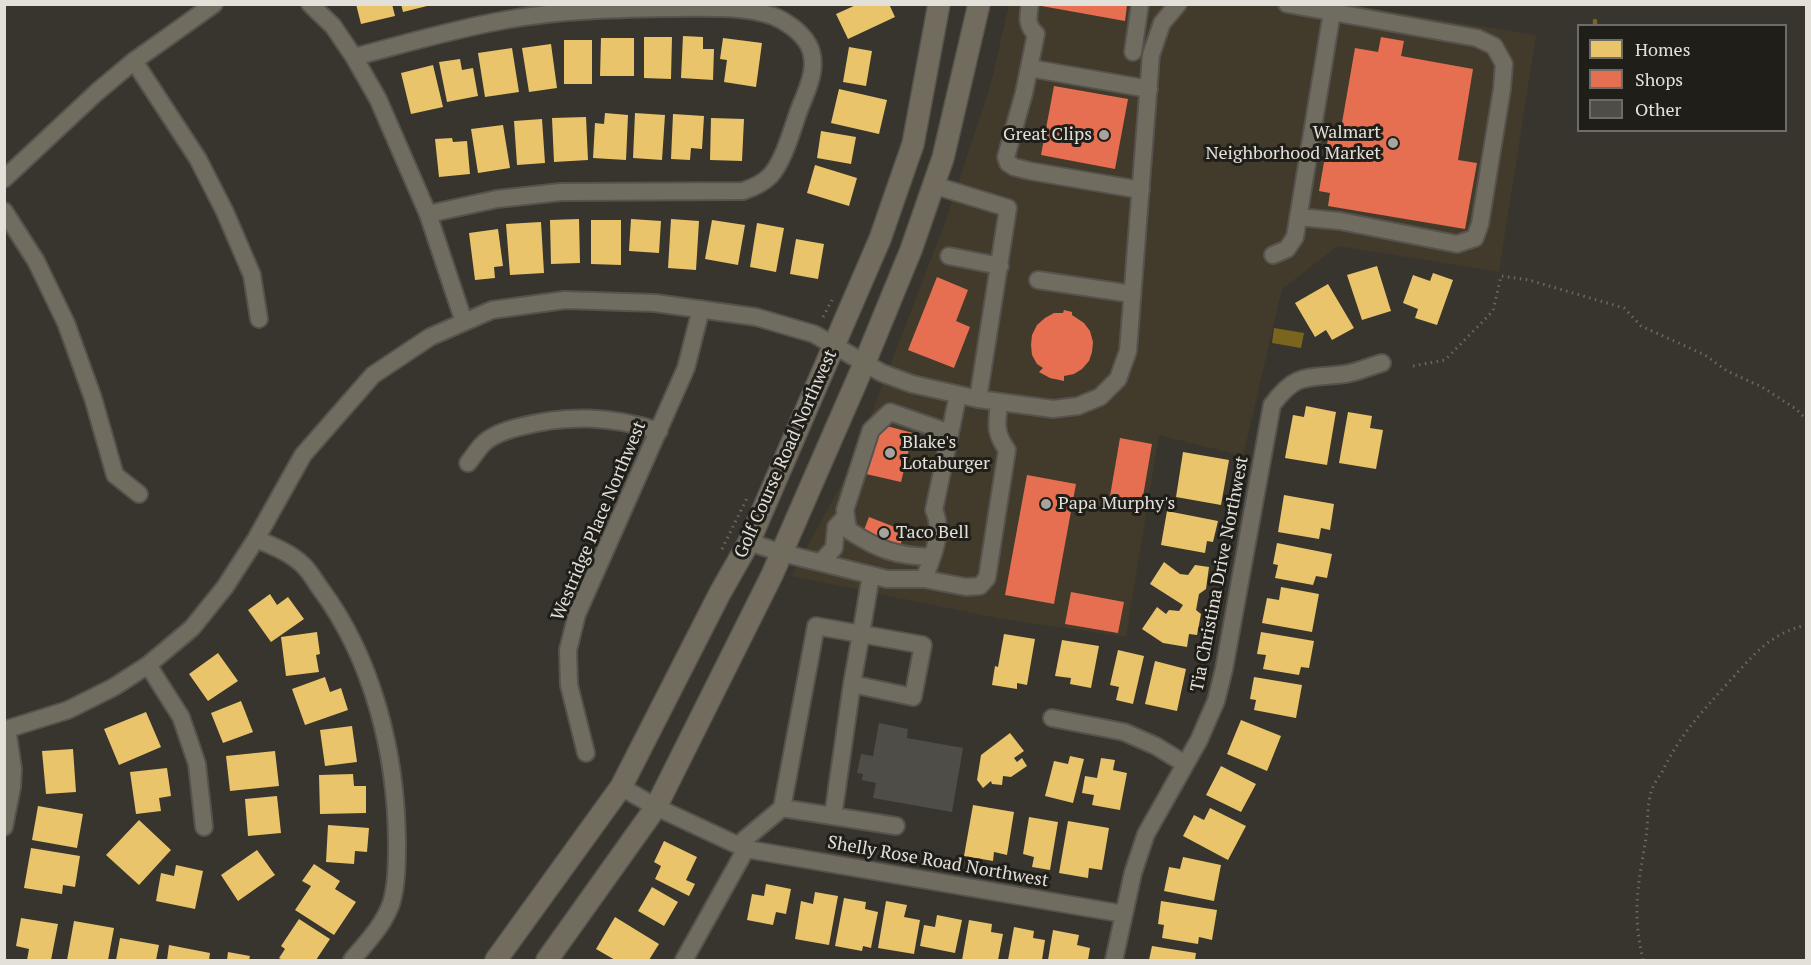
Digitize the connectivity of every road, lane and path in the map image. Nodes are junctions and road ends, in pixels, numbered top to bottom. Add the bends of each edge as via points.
1 (214, 4) edge
2 (310, 4) edge
3 (939, 4) edge
4 (979, 4) edge
5 (1030, 4) edge
6 (1140, 4) edge
7 (1178, 4) edge
8 (1287, 4) edge
9 (1332, 12) junction
10 (1133, 52) dead end
11 (354, 57) junction
12 (134, 61) junction
13 (1029, 68) junction
14 (1149, 89) junction
15 (4, 179) edge
16 (933, 185) junction
17 (1141, 190) junction
18 (4, 211) edge
19 (428, 214) junction
20 (1298, 218) junction
21 (1273, 255) dead end
22 (949, 256) dead end
23 (1000, 266) junction
24 (1038, 280) dead end
25 (1132, 294) junction
26 (833, 299) dead end
27 (701, 309) junction
28 (824, 317) dead end
29 (259, 319) dead end
30 (464, 322) junction
31 (835, 346) junction
32 (865, 362) junction
33 (1382, 363) dead end
34 (1413, 366) dead end
35 (958, 395) junction
36 (978, 399) junction
37 (999, 402) junction
38 (1806, 418) edge
39 (659, 432) junction
40 (950, 433) junction
41 (468, 463) dead end
42 (751, 488) dead end
43 (139, 494) dead end
44 (846, 516) junction
45 (256, 539) junction
46 (749, 542) junction
47 (721, 553) dead end
48 (782, 553) junction
49 (933, 557) junction
50 (821, 562) junction
51 (871, 575) junction
52 (924, 579) junction
53 (1806, 625) edge
54 (861, 634) junction
55 (148, 665) junction
56 (852, 684) junction
57 (1052, 718) dead end
58 (6, 729) edge
59 (586, 753) dead end
60 (1185, 764) junction
61 (621, 787) junction
62 (656, 807) junction
63 (782, 808) junction
64 (833, 816) junction
65 (896, 826) dead end
66 (4, 827) edge
67 (204, 827) dead end
68 (742, 847) junction
69 (1124, 914) junction
70 (352, 960) edge
71 (496, 960) edge
72 (547, 960) edge
73 (684, 960) edge
74 (1114, 960) edge
75 (1643, 960) edge

1 - 12 street
2 - 11 street via 333,26
3 - 31 main road, Golf Course Road Northwest via 913,144 880,239
4 - 16 main road, Golf Course Road Northwest via 943,158
5 - 13 street via 1029,28 1036,34
6 - 10 street
7 - 14 street via 1162,23 1151,55
8 - 9 street
9 - 20 street
9 - 20 street via 1477,38 1494,46 1504,64 1480,224 1475,238 1457,244 1340,221
11 - 19 street via 378,99
11 - 19 street via 496,22 583,10 750,11 774,17 799,32 809,45 813,60 811,80 780,161 770,176 754,186 742,191 714,192 561,192 497,199
12 - 15 street
12 - 29 street via 198,159 225,212 252,275
13 - 14 street
13 - 17 street via 1006,157 1008,163 1030,171
14 - 17 street
16 - 23 street via 1008,208
16 - 32 main road, Golf Course Road Northwest
17 - 25 street
18 - 43 street via 36,261 66,323 115,475
19 - 30 street
20 - 21 street via 1295,237 1287,249
22 - 23 street
23 - 36 street
24 - 25 street
25 - 37 street via 1128,351 1118,379 1100,397 1053,409
26 - 28 path
27 - 30 street via 565,300 492,310
27 - 31 street via 756,317 814,334
27 - 39 street, Westridge Place Northwest via 686,368
30 - 45 street via 430,337 373,375 303,455
31 - 32 street
31 - 46 main road, Golf Course Road Northwest
32 - 35 street via 912,384
32 - 48 main road, Golf Course Road Northwest
33 - 60 street, Tia Christina Drive Northwest via 1348,374 1306,376 1285,388 1272,405 1224,669 1216,701
34 - 38 path via 1445,360 1493,311 1501,276 1529,280 1624,308 1641,326 1705,355 1727,371 1762,387
35 - 36 street
35 - 40 street
36 - 37 street
37 - 52 street via 997,427 1006,450 987,578 980,586 966,587
39 - 41 street via 618,420 545,420 505,431 483,443
39 - 59 street, Westridge Place Northwest via 578,614 568,650 569,685
40 - 44 street via 890,412 871,430
40 - 49 street via 934,510 938,520
42 - 47 path
44 - 49 street via 848,530 874,547 905,556
44 - 50 street via 836,527 834,548
45 - 55 street via 192,628
45 - 70 street via 304,566 329,600 354,645 374,696 391,759 397,807 397,856 391,904 380,926
46 - 48 street
46 - 61 main road, Golf Course Road Northwest
48 - 50 street
48 - 62 main road, Golf Course Road Northwest
49 - 52 street
50 - 51 street
51 - 52 street
51 - 54 street
53 - 75 path via 1770,639 1737,673 1676,745 1651,792 1637,881 1636,923
54 - 56 street
54 - 56 street via 923,645 913,697
54 - 63 street via 816,626
55 - 58 street via 68,710
55 - 67 street via 181,717 197,764
56 - 64 street
57 - 60 street via 1124,732
58 - 66 street via 13,769
60 - 69 street, Tia Christina Drive Northwest via 1146,834
61 - 62 street
61 - 71 main road, Golf Course Road Northwest
62 - 68 street
62 - 72 main road, Golf Course Road Northwest
63 - 64 street
63 - 68 street
64 - 65 street
68 - 69 street, Shelly Rose Road Northwest
68 - 73 street
69 - 74 street, Tia Christina Drive Northwest

